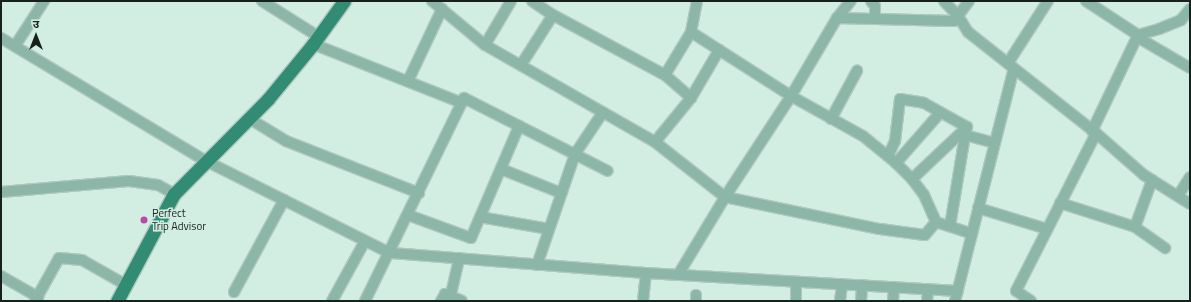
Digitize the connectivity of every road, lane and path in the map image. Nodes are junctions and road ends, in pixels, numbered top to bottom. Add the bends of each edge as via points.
1 (44, 1) edge
2 (262, 1) edge
3 (344, 1) edge
4 (432, 1) edge
5 (511, 1) edge
6 (532, 1) edge
7 (697, 1) edge
8 (851, 1) edge
9 (871, 1) edge
10 (944, 1) edge
11 (969, 1) edge
12 (1048, 1) edge
13 (1086, 1) edge
14 (442, 9) junction
15 (1190, 9) edge
16 (553, 15) junction
17 (958, 16) junction
18 (837, 18) junction
19 (875, 19) junction
20 (691, 32) junction
21 (1137, 36) junction
22 (1, 38) edge
23 (316, 40) junction
24 (485, 45) junction
25 (15, 46) junction
26 (719, 50) junction
27 (521, 65) junction
28 (1011, 66) junction
29 (1190, 68) edge
30 (857, 71) dead end
31 (665, 75) junction
32 (408, 81) junction
33 (791, 96) junction
34 (691, 98) junction
35 (462, 103) junction
36 (603, 112) junction
37 (940, 113) junction
38 (250, 119) junction
39 (831, 119) junction
40 (519, 126) junction
41 (966, 131) junction
42 (1094, 132) junction
43 (655, 142) junction
44 (995, 143) junction
45 (575, 154) junction
46 (892, 160) junction
47 (206, 161) junction
48 (501, 169) junction
49 (608, 170) dead end
50 (1190, 177) edge
51 (912, 179) junction
52 (1152, 180) junction
53 (1, 192) edge
54 (418, 193) junction
55 (561, 193) junction
56 (174, 194) junction
57 (1178, 196) junction
58 (725, 197) junction
59 (284, 200) junction
60 (1060, 203) junction
61 (1190, 204) edge
62 (978, 208) junction
63 (408, 215) junction
64 (480, 217) junction
65 (936, 222) junction
66 (950, 226) junction
67 (1135, 227) junction
68 (549, 229) junction
69 (1047, 229) junction
70 (972, 234) junction
71 (365, 241) junction
72 (1165, 248) dead end
73 (390, 253) junction
74 (458, 258) junction
75 (537, 265) junction
76 (646, 273) junction
77 (678, 275) junction
78 (1, 276) edge
79 (796, 282) junction
80 (842, 284) junction
81 (126, 285) junction
82 (862, 286) junction
83 (894, 287) junction
84 (928, 289) junction
85 (234, 292) dead end
86 (956, 296) edge
87 (443, 297) edge
88 (36, 299) edge
89 (117, 301) edge
90 (332, 301) edge
91 (365, 301) edge
92 (462, 301) edge
93 (643, 301) edge
94 (796, 301) edge
95 (840, 301) edge
96 (861, 301) edge
97 (893, 301) edge
98 (927, 301) edge
99 (1031, 301) edge

1 - 25 street
2 - 23 street
3 - 23 main road
4 - 14 street
5 - 24 street
6 - 16 street
7 - 20 street
8 - 18 street
9 - 19 street via 875,6
10 - 17 street
11 - 17 street
12 - 28 street
13 - 21 street
14 - 24 street
14 - 32 street
15 - 21 street via 1181,20
16 - 27 street
16 - 31 street
17 - 19 street via 954,21
17 - 28 street via 968,32
18 - 19 street
18 - 33 street
20 - 26 street
20 - 31 street
21 - 29 street
21 - 42 street
22 - 25 street
23 - 32 street
23 - 38 main road
24 - 27 street
25 - 47 street
26 - 33 street
26 - 34 street
27 - 36 street
28 - 42 street
28 - 44 street
30 - 39 street
31 - 34 street
32 - 35 street
33 - 39 street
33 - 58 street
34 - 43 street
35 - 40 street via 464,98
35 - 54 street
36 - 43 street
36 - 45 street
37 - 41 street
37 - 46 street
37 - 46 street via 924,103 900,99
38 - 47 main road
38 - 54 street via 286,141
39 - 46 street via 863,136
40 - 45 street
40 - 48 street
41 - 44 street
41 - 51 street
41 - 66 street
42 - 52 street
42 - 60 street
43 - 58 street
44 - 62 street
45 - 49 street
45 - 55 street
46 - 51 street
47 - 56 main road
47 - 59 street
48 - 55 street
48 - 64 street
50 - 57 street
51 - 65 street via 924,195
52 - 57 street
52 - 67 street
53 - 56 street via 129,181 158,185
54 - 63 street
55 - 68 street
56 - 81 main road
57 - 61 street
58 - 65 street via 880,229 925,235
58 - 77 street
59 - 71 street
59 - 85 street
60 - 67 street
60 - 69 street
62 - 69 street
62 - 70 street
63 - 64 street via 471,238
63 - 73 street
64 - 68 street
65 - 66 street
66 - 70 street
67 - 72 street
68 - 75 street
69 - 99 street via 1016,291
70 - 86 street
71 - 73 street
71 - 90 street
73 - 74 street
73 - 91 street
74 - 75 street
74 - 87 street via 451,294
75 - 76 street
76 - 77 street
76 - 93 street
77 - 79 street
78 - 88 street
79 - 80 street
79 - 94 street
80 - 82 street
80 - 95 street
81 - 88 street via 82,260 59,258
81 - 89 main road
82 - 83 street
82 - 96 street
83 - 84 street
83 - 97 street
84 - 86 street
84 - 98 street
87 - 92 street

